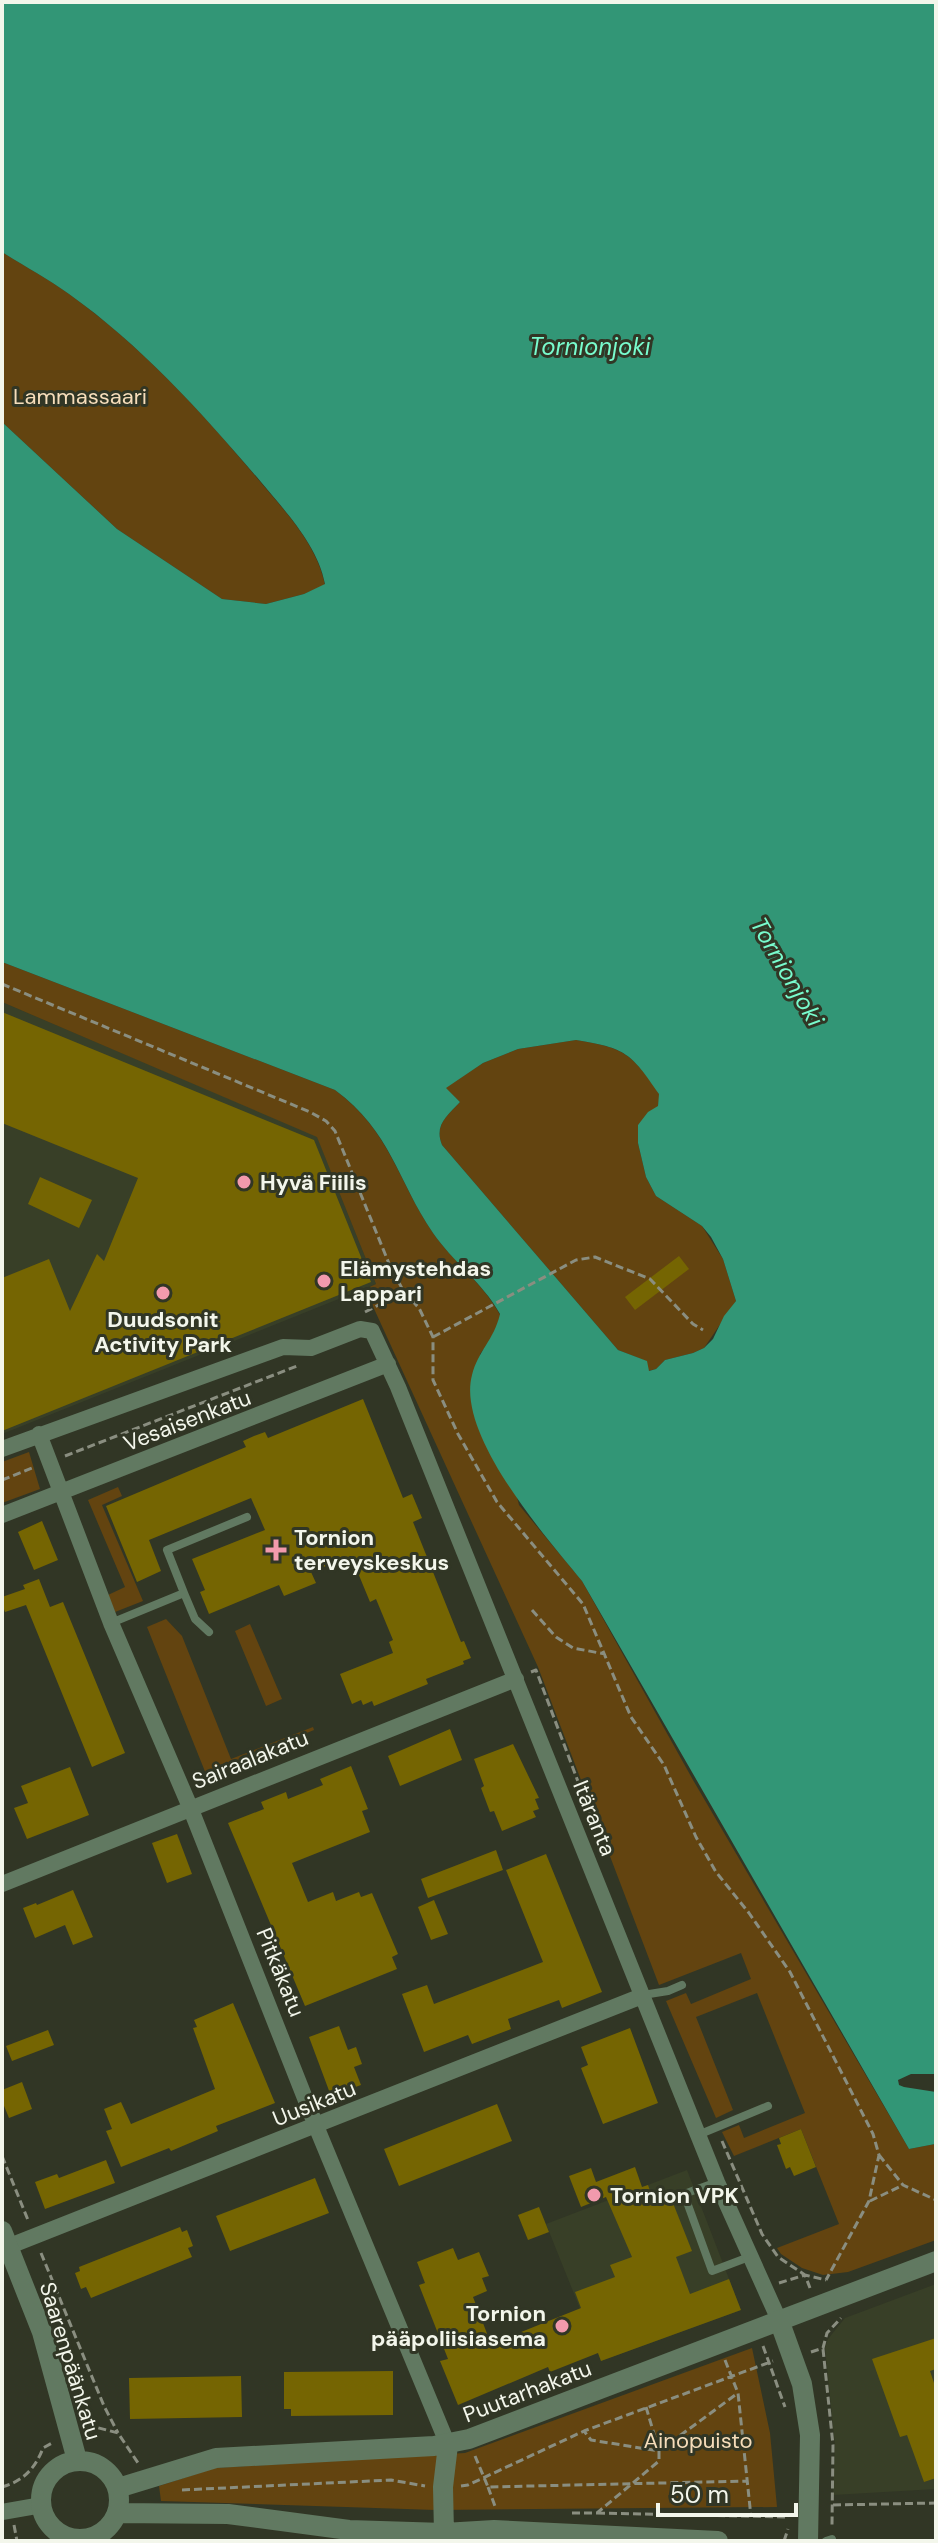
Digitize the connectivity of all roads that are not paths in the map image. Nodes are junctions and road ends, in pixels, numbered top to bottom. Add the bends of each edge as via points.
1 (372, 1331) joint
2 (388, 1364) junction
3 (39, 1434) junction
4 (2, 1449) edge
5 (60, 1493) junction
6 (2, 1515) edge
7 (247, 1517) dead end
8 (184, 1593) junction
9 (111, 1623) junction
10 (209, 1632) dead end
11 (516, 1679) junction
12 (190, 1807) junction
13 (2, 1884) edge
14 (682, 1985) dead end
15 (642, 1996) junction
16 (768, 2106) dead end
17 (316, 2126) junction
18 (698, 2136) junction
19 (717, 2182) junction
20 (4, 2242) edge
21 (749, 2257) junction
22 (936, 2261) edge
23 (779, 2320) junction
24 (448, 2445) junction
25 (77, 2460) junction
26 (118, 2488) junction
27 (42, 2505) junction
28 (2, 2512) edge
29 (117, 2513) junction
30 (444, 2533) junction
31 (349, 2536) edge
32 (570, 2538) edge
33 (83, 2540) edge
34 (718, 2541) edge
35 (808, 2541) edge

1 - 2 street, Itäranta
1 - 3 street, Vesaisenkatu via 360,1329 311,1348 283,1347
2 - 5 street, Vesaisenkatu
2 - 11 street, Itäranta
3 - 4 street, Vesaisenkatu
3 - 5 street, Pitkäkatu
5 - 6 street, Vesaisenkatu
5 - 9 street, Pitkäkatu
7 - 8 lane via 167,1550
8 - 9 lane
8 - 10 lane via 195,1619
9 - 12 street, Pitkäkatu
11 - 12 street, Sairaalakatu
11 - 15 street, Itäranta
12 - 13 street, Sairaalakatu
12 - 17 street, Pitkäkatu
14 - 15 lane
15 - 17 street, Uusikatu
15 - 18 street, Itäranta
16 - 18 lane
17 - 20 street, Uusikatu via 34,2236
17 - 24 street, Pitkäkatu
18 - 19 street, Itäranta
19 - 21 street, Itäranta
19 - 21 lane via 684,2194 712,2271
20 - 25 street, Saarenpäänkatu via 42,2332
21 - 23 street, Itäranta
22 - 23 street, Puutarhakatu
23 - 24 street, Puutarhakatu
23 - 35 street via 802,2384 810,2435
24 - 26 street, Puutarhakatu via 216,2458
24 - 30 street, Pitkäkatu
25 - 26 street via 102,2467
25 - 27 street via 54,2470 42,2492
26 - 29 street
27 - 28 street
27 - 33 street via 53,2527
29 - 31 street via 228,2514
29 - 33 street via 100,2533
30 - 31 street
30 - 32 street via 494,2530
32 - 34 street

